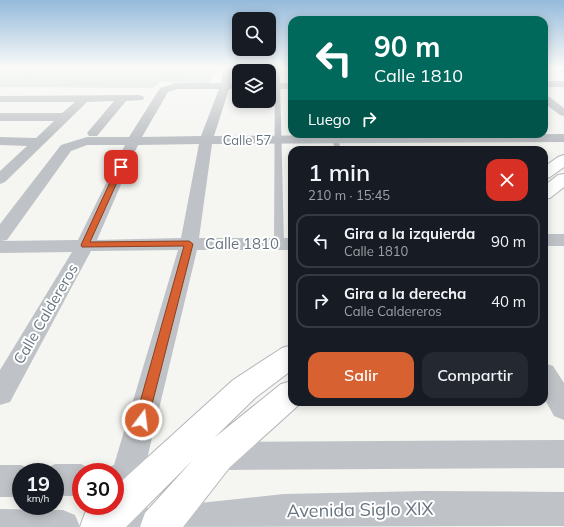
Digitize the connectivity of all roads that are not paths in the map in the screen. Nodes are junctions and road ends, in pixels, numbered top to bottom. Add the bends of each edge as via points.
1 (163, 92) edge
2 (223, 92) edge
3 (123, 98) junction
4 (139, 98) dead end
5 (0, 99) edge
6 (84, 99) junction
7 (548, 102) edge
8 (276, 108) edge
9 (564, 113) edge
10 (0, 117) edge
11 (65, 117) junction
12 (93, 133) dead end
13 (461, 138) edge
14 (548, 138) edge
15 (564, 138) edge
16 (133, 140) junction
17 (206, 140) junction
18 (278, 140) junction
19 (0, 141) edge
20 (336, 141) edge
21 (406, 141) edge
22 (36, 144) junction
23 (0, 147) edge
24 (564, 160) edge
25 (548, 171) edge
26 (1, 178) edge
27 (564, 179) edge
28 (548, 191) edge
29 (0, 236) edge
30 (548, 240) edge
31 (564, 240) edge
32 (189, 244) junction
33 (286, 244) edge
34 (85, 245) junction
35 (0, 247) edge
36 (288, 358) edge
37 (548, 380) edge
38 (0, 394) edge
39 (288, 396) edge
40 (564, 408) edge
41 (564, 454) edge
42 (218, 456) junction
43 (133, 477) edge
44 (0, 481) edge
45 (12, 481) edge
46 (564, 509) edge
47 (427, 518) edge
48 (284, 519) edge
49 (160, 525) edge
50 (0, 526) edge
51 (63, 527) edge
52 (99, 527) edge
53 (108, 527) edge

1 - 16 street, Calle Caldereros
2 - 17 street
3 - 4 street
3 - 6 street
3 - 12 street
5 - 6 street
6 - 11 street
7 - 9 street
8 - 18 lane
10 - 11 street
11 - 22 street
13 - 21 street, Calle 57
14 - 15 street, Calle 57
16 - 17 street, Calle 57
16 - 29 street, Calle 57 via 87,141 66,148
16 - 34 street, Calle Caldereros
17 - 18 street, Calle 57
17 - 32 street
18 - 20 street, Calle 57
18 - 33 lane
19 - 22 street
20 - 21 street, Calle 57
22 - 23 street
22 - 26 street
24 - 25 main road
27 - 28 main road
30 - 31 street
32 - 33 street, Calle 1810
32 - 34 street, Calle 1810
32 - 43 street
34 - 35 street, Calle 1810
34 - 38 street, Calle Caldereros
36 - 43 main road via 244,388
37 - 40 street
39 - 42 main road
41 - 42 street
42 - 43 street
42 - 49 main road
43 - 52 main road
44 - 45 street
46 - 47 street, Avenida Siglo XIX
47 - 48 street, Avenida Siglo XIX
48 - 49 street, Avenida Siglo XIX
49 - 53 street, Avenida Siglo XIX
50 - 51 street

